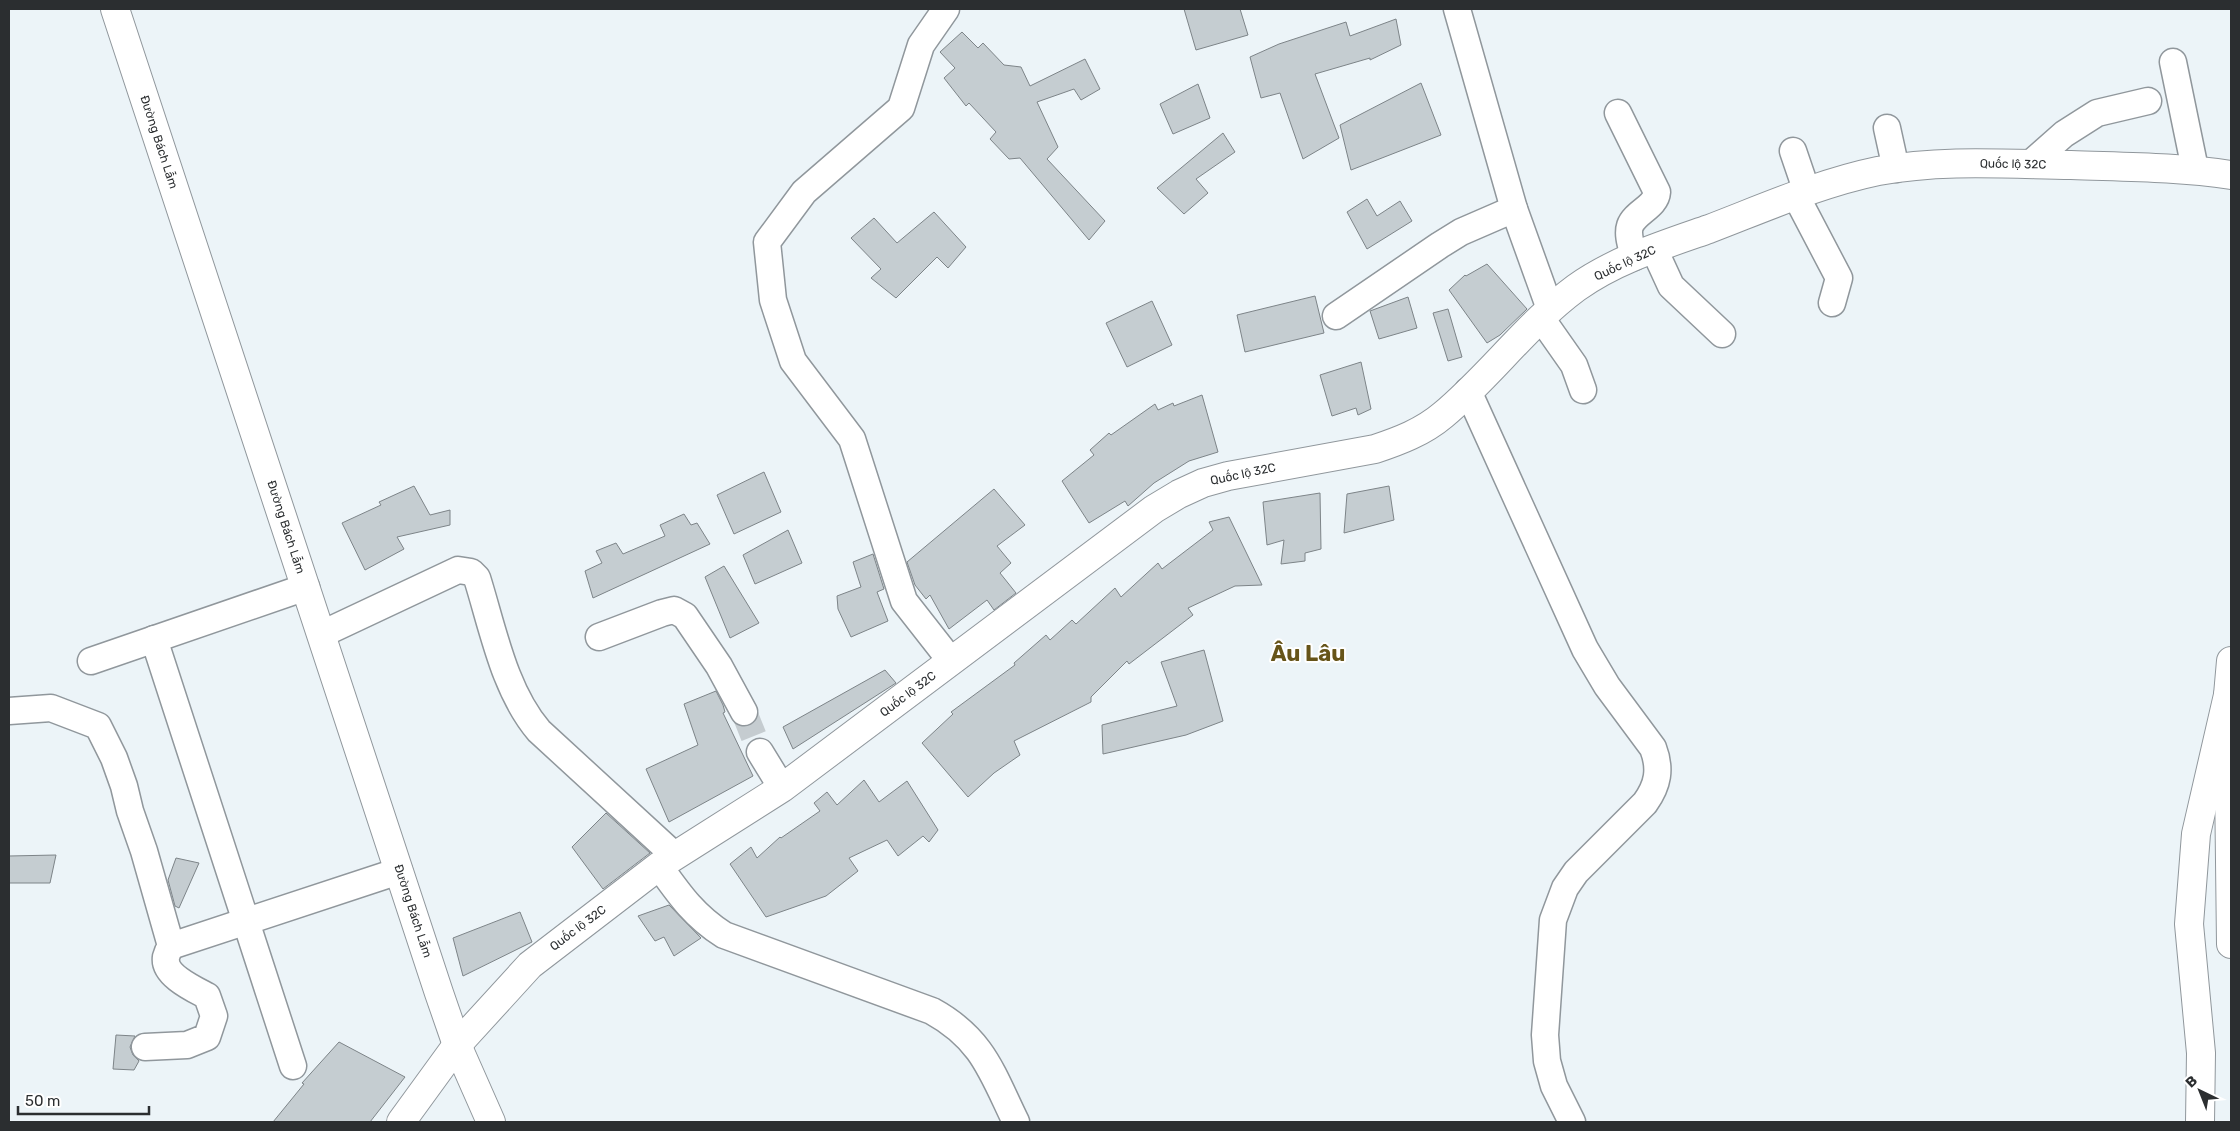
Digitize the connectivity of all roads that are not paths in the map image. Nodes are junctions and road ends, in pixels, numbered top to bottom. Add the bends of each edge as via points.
1 (115, 9) edge
2 (946, 9) edge
3 (1457, 9) edge
4 (2173, 62) dead end
5 (2148, 101) dead end
6 (1618, 113) dead end
7 (1886, 128) dead end
8 (1793, 151) dead end
9 (2030, 164) junction
10 (1896, 169) junction
11 (2195, 169) junction
12 (2231, 175) edge
13 (1802, 194) junction
14 (1514, 209) junction
15 (1644, 253) junction
16 (1832, 303) dead end
17 (1545, 314) junction
18 (1336, 316) dead end
19 (1722, 334) dead end
20 (1468, 390) junction
21 (1583, 390) dead end
22 (306, 587) junction
23 (322, 634) junction
24 (599, 637) dead end
25 (154, 640) junction
26 (91, 660) dead end
27 (951, 661) junction
28 (2231, 661) edge
29 (2228, 695) junction
30 (9, 711) edge
31 (744, 712) tunnel mouth
32 (760, 752) tunnel mouth
33 (782, 788) junction
34 (667, 861) junction
35 (400, 872) junction
36 (246, 921) junction
37 (2231, 944) edge
38 (171, 946) junction
39 (457, 1045) junction
40 (146, 1047) dead end
41 (293, 1066) dead end
42 (1010, 1115) edge
43 (401, 1122) edge
44 (491, 1122) edge
45 (1572, 1122) edge
46 (2200, 1122) edge

1 - 22 main road, Đường Bách Lẫm
2 - 27 street via 920,45 901,108 804,192 767,242 773,300 793,361 852,439 904,600
3 - 14 street
4 - 11 street
5 - 9 street via 2097,113 2064,134
6 - 15 street via 1657,192 1654,201 1630,225 1629,234
7 - 10 street
8 - 13 street
9 - 10 main road, Quốc lộ 32C via 1935,164
9 - 11 main road, Quốc lộ 32C
10 - 13 main road, Quốc lộ 32C via 1828,184
11 - 12 main road, Quốc lộ 32C
13 - 15 main road, Quốc lộ 32C
13 - 16 street via 1839,278
14 - 17 street
14 - 18 street via 1440,244
15 - 17 main road, Quốc lộ 32C via 1611,267 1577,288
15 - 19 street via 1671,286
17 - 20 main road, Quốc lộ 32C
17 - 21 street via 1574,365
20 - 27 main road, Quốc lộ 32C via 1442,416 1396,442 1375,449 1228,476 1179,494 1154,508
20 - 45 street via 1585,649 1607,686 1653,748 1658,763 1653,792 1576,872 1565,888 1553,920 1545,1035 1547,1061 1554,1086
22 - 23 main road, Đường Bách Lẫm
22 - 25 street
23 - 34 street via 458,570 471,572 477,578 515,695 528,718
23 - 35 main road, Đường Bách Lẫm
24 - 31 street via 674,610 685,616 719,666
25 - 26 street
25 - 36 street
27 - 33 main road, Quốc lộ 32C
28 - 29 main road
29 - 37 main road
29 - 46 main road via 2196,834 2189,924 2201,1052
30 - 38 street via 51,708 98,726 124,786
32 - 33 street
33 - 34 main road, Quốc lộ 32C
34 - 39 main road, Quốc lộ 32C via 530,965
34 - 42 street via 689,907 724,935 932,1011 962,1030 979,1049
35 - 36 street
35 - 39 main road, Đường Bách Lẫm
36 - 38 street
36 - 41 street
38 - 40 street via 166,958 168,968 184,984 207,996 214,1016 207,1037 187,1046
39 - 43 main road, Quốc lộ 32C
39 - 44 main road, Đường Bách Lẫm

